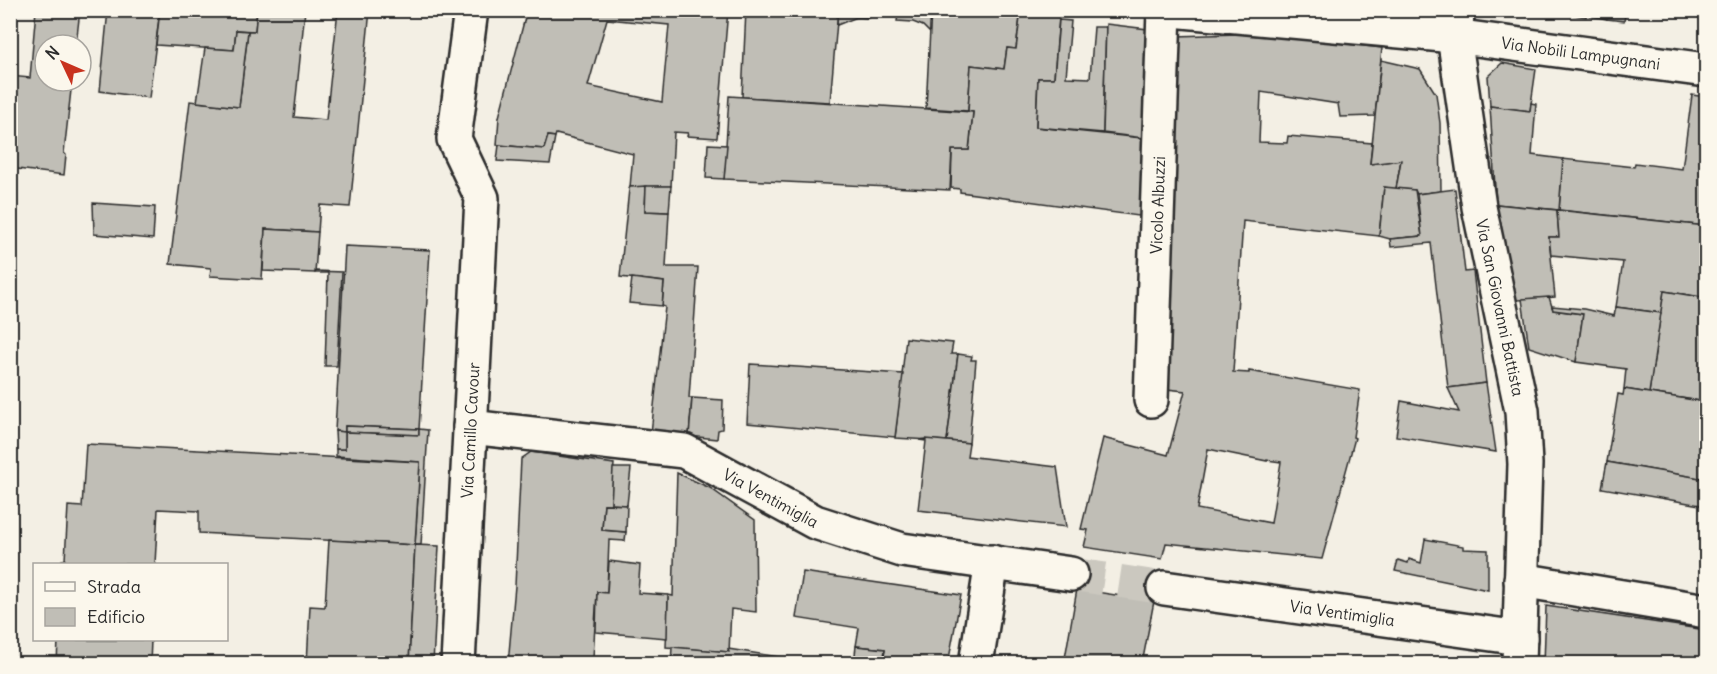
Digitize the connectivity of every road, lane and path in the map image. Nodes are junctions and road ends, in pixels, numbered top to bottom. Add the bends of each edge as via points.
1 (471, 10) edge
2 (1164, 10) edge
3 (1172, 10) edge
4 (1456, 23) edge
5 (1707, 70) edge
6 (1151, 400) dead end
7 (470, 428) junction
8 (992, 562) junction
9 (1071, 574) tunnel mouth
10 (1521, 580) junction
11 (1164, 588) tunnel mouth
12 (1707, 611) edge
13 (1519, 651) edge
14 (458, 663) edge
15 (976, 663) edge

1 - 7 street, Via Camillo Cavour via 454,139 482,198
2 - 6 street, Vicolo Albuzzi
3 - 4 street, Via Nobili Lampugnani
4 - 5 street, Via Nobili Lampugnani
4 - 10 street, Via San Giovanni Battista via 1479,207 1522,411 1525,464
7 - 8 street, Via Ventimiglia via 684,451 815,522 902,550
7 - 14 street, Via Camillo Cavour
8 - 9 street, Via Ventimiglia
8 - 15 street
10 - 12 street
10 - 13 street, Via San Giovanni Battista
11 - 13 street, Via Ventimiglia

